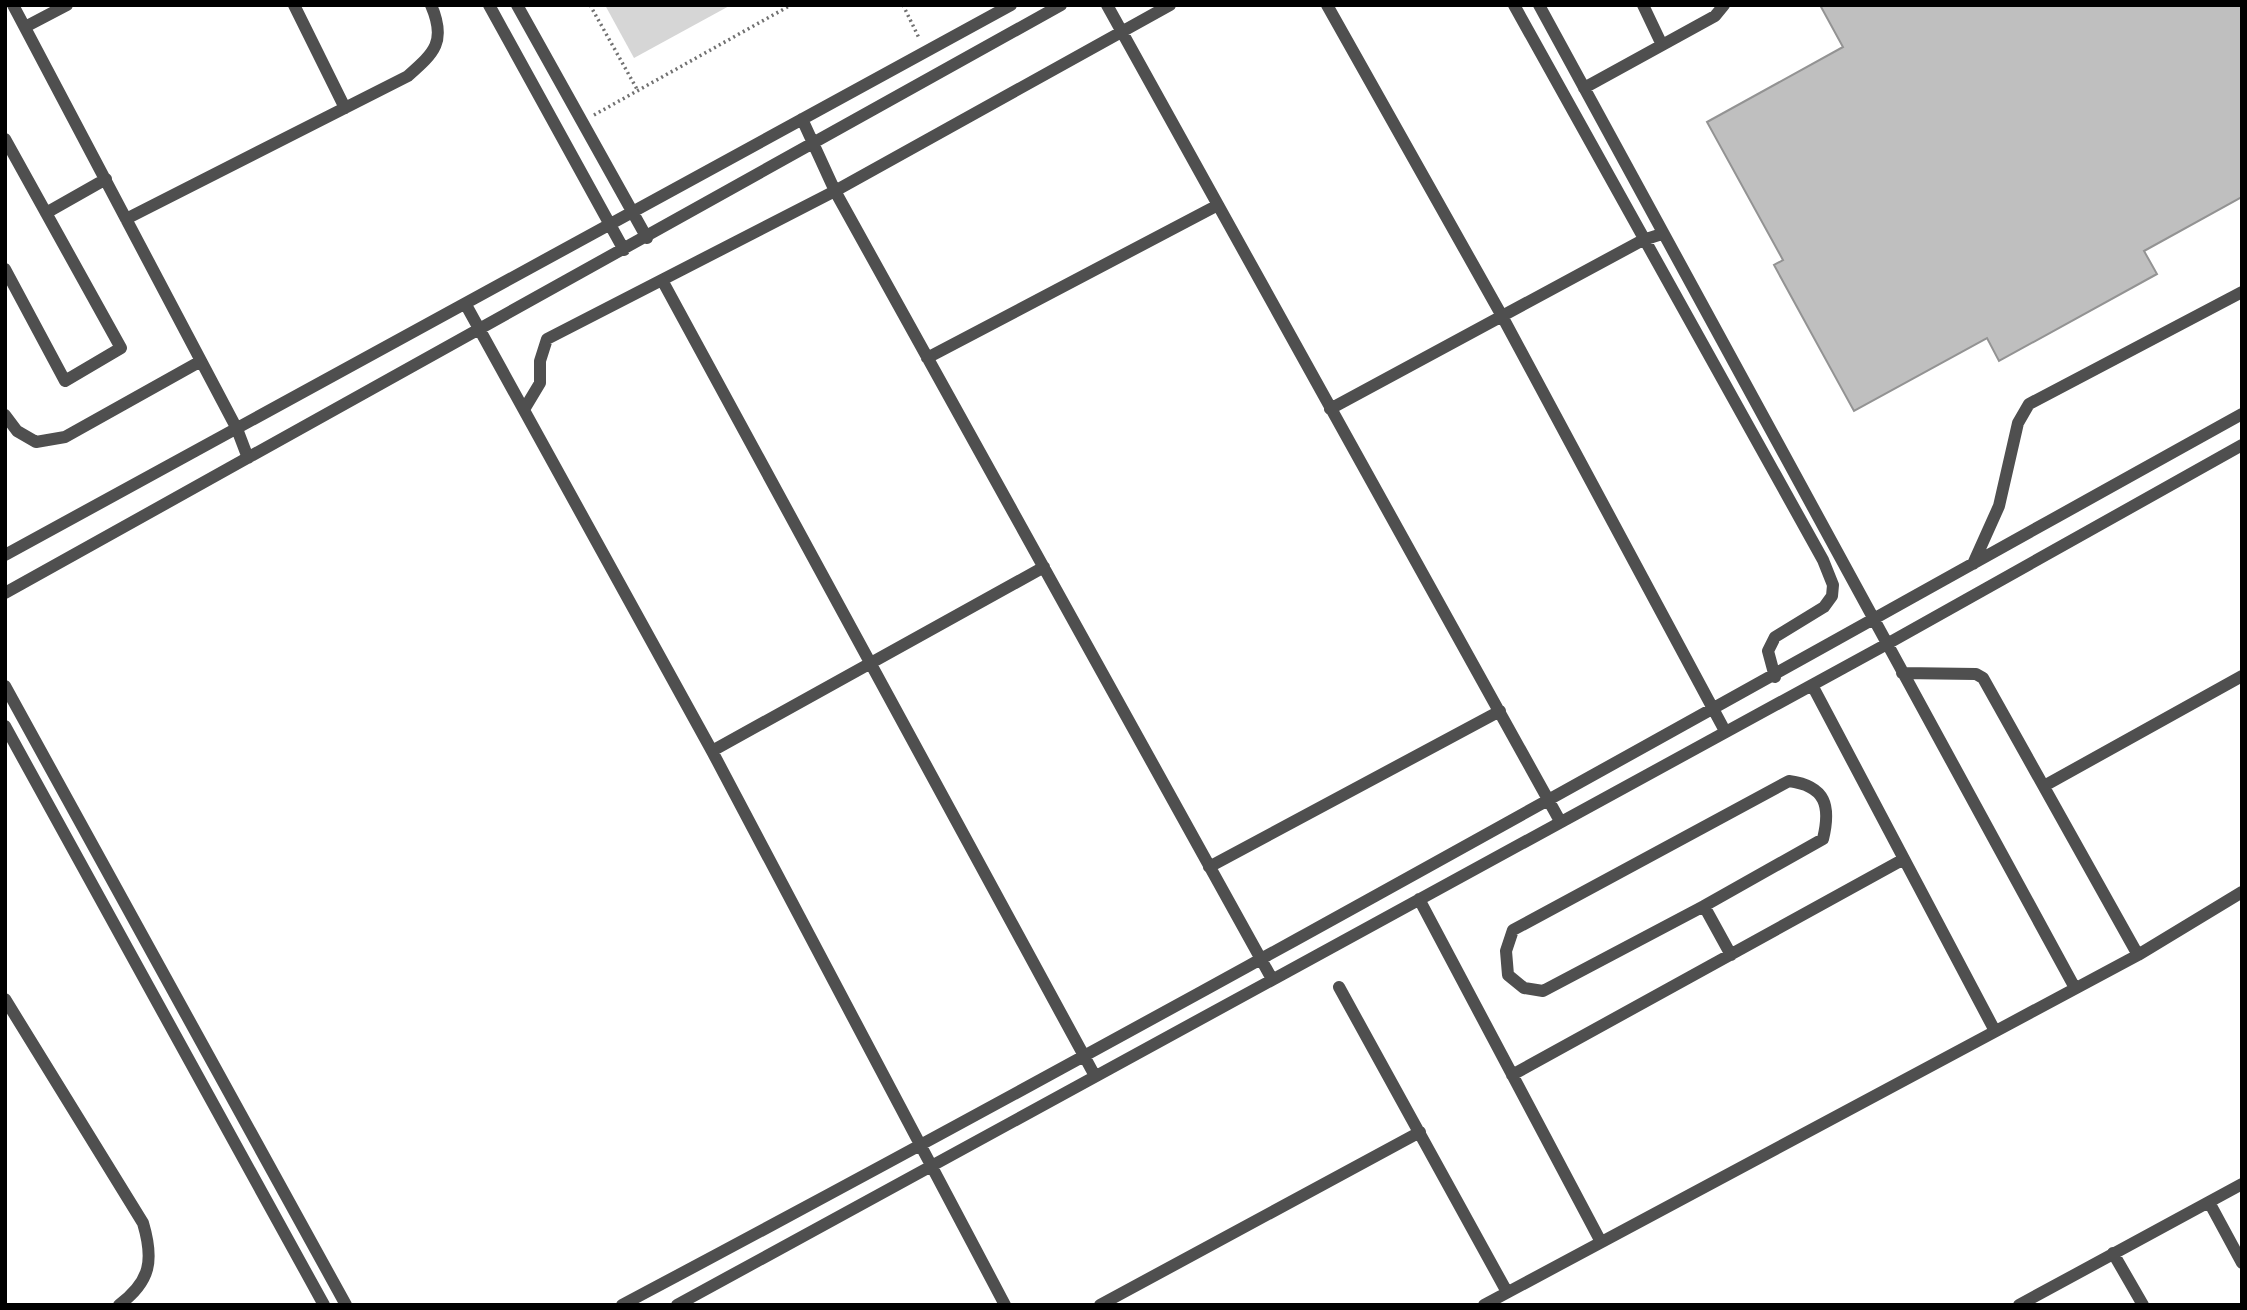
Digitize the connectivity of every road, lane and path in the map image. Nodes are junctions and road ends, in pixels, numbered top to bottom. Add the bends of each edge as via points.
1 (13, 5) edge
2 (67, 5) edge
3 (293, 5) edge
4 (432, 5) edge
5 (489, 5) edge
6 (517, 5) edge
7 (590, 5) edge
8 (791, 5) edge
9 (903, 5) edge
10 (1011, 5) edge
11 (1061, 5) edge
12 (1107, 5) edge
13 (1170, 5) edge
14 (1327, 5) edge
15 (1514, 5) edge
16 (1539, 5) edge
17 (1643, 5) edge
18 (1724, 5) edge
19 (26, 27) junction
20 (1122, 32) junction
21 (1662, 45) junction
22 (926, 50) junction
23 (1584, 88) junction
24 (638, 91) junction
25 (345, 108) junction
26 (802, 119) junction
27 (582, 122) junction
28 (5, 139) edge
29 (814, 143) junction
30 (106, 179) junction
31 (835, 191) junction
32 (1218, 205) junction
33 (46, 213) junction
34 (634, 213) junction
35 (127, 219) junction
36 (611, 225) junction
37 (1662, 234) junction
38 (647, 238) junction
39 (1643, 240) junction
40 (624, 250) junction
41 (5, 270) edge
42 (662, 280) junction
43 (2242, 292) edge
44 (466, 305) junction
45 (1502, 316) junction
46 (478, 331) junction
47 (927, 358) junction
48 (201, 361) junction
49 (525, 408) junction
50 (1330, 409) junction
51 (2242, 414) edge
52 (5, 415) edge
53 (237, 429) junction
54 (2242, 445) edge
55 (248, 458) junction
56 (5, 555) edge
57 (1973, 564) junction
58 (1044, 567) junction
59 (5, 593) edge
60 (1873, 619) junction
61 (1887, 645) junction
62 (869, 664) junction
63 (1902, 673) junction
64 (2242, 676) edge
65 (1775, 677) junction
66 (1812, 685) junction
67 (5, 686) edge
68 (1715, 709) junction
69 (1500, 711) junction
70 (5, 726) edge
71 (1725, 731) junction
72 (712, 751) junction
73 (2044, 786) junction
74 (1550, 800) junction
75 (1560, 821) junction
76 (1904, 859) junction
77 (1209, 867) junction
78 (2242, 892) edge
79 (1419, 899) junction
80 (1704, 906) junction
81 (1731, 955) junction
82 (2138, 955) junction
83 (1260, 960) junction
84 (1272, 979) junction
85 (1339, 987) dead end
86 (2076, 988) junction
87 (5, 999) edge
88 (1995, 1031) junction
89 (1084, 1056) junction
90 (1512, 1075) junction
91 (1095, 1076) junction
92 (1420, 1132) junction
93 (921, 1147) junction
94 (931, 1167) junction
95 (2242, 1184) edge
96 (2209, 1202) junction
97 (1601, 1242) junction
98 (2113, 1254) junction
99 (2242, 1263) edge
100 (1507, 1292) junction
101 (119, 1305) edge
102 (324, 1305) edge
103 (346, 1305) edge
104 (622, 1305) edge
105 (677, 1305) edge
106 (1004, 1305) edge
107 (1100, 1305) edge
108 (1484, 1305) edge
109 (2019, 1305) edge
110 (2143, 1305) edge

1 - 19 lane
2 - 19 lane
3 - 25 lane
4 - 25 lane via 439,30 436,49 408,76
5 - 36 lane
6 - 27 lane
7 - 24 path
8 - 24 path
9 - 22 path
10 - 22 lane
11 - 29 lane
12 - 20 lane
13 - 20 lane
14 - 45 lane
15 - 39 lane
16 - 23 lane
17 - 21 lane
18 - 21 lane via 1715,16
19 - 30 lane
20 - 31 lane
20 - 32 lane
21 - 23 lane
22 - 26 lane
23 - 37 lane
24 - 27 path
25 - 35 lane
26 - 29 lane
26 - 34 lane
27 - 34 lane
28 - 33 lane
29 - 31 lane
29 - 38 lane
30 - 33 lane
30 - 35 lane
31 - 42 lane
31 - 47 lane
32 - 47 lane
32 - 50 lane
33 - 41 lane via 121,348 65,381
34 - 36 lane
34 - 38 lane
35 - 48 lane
36 - 40 lane
36 - 44 lane
37 - 39 lane
37 - 60 lane
38 - 40 lane
39 - 45 lane
39 - 65 lane via 1833,585 1824,607 1775,637 1768,651
40 - 46 lane
42 - 49 lane via 547,340 540,361 540,383
42 - 62 lane
43 - 57 lane via 2029,404 2018,423 1999,506
44 - 46 lane
44 - 53 lane
45 - 50 lane
45 - 68 lane
46 - 49 lane
46 - 55 lane
47 - 58 lane
48 - 52 lane via 65,437 36,442 17,431
48 - 53 lane
49 - 72 lane
50 - 69 lane
51 - 57 lane
53 - 55 lane
53 - 56 lane
54 - 61 lane
55 - 59 lane
57 - 60 lane
58 - 62 lane
58 - 77 lane
60 - 61 lane
60 - 65 lane
61 - 63 lane
61 - 66 lane
62 - 72 lane
62 - 89 lane
63 - 73 lane via 1976,674 1983,678
63 - 86 lane
64 - 73 lane
65 - 68 lane
66 - 71 lane
66 - 76 lane
67 - 103 lane
68 - 71 lane
68 - 74 lane
69 - 74 lane
69 - 77 lane
70 - 102 lane
71 - 75 lane
72 - 93 lane
73 - 82 lane
74 - 75 lane
74 - 83 lane
75 - 79 lane
76 - 81 lane
76 - 88 lane
77 - 83 lane
78 - 82 lane
79 - 84 lane
79 - 90 lane
80 - 80 lane via 1543,991 1524,988 1508,975 1506,951 1513,930 1789,781 1808,783 1824,800 1828,818 1823,839
80 - 81 lane
81 - 90 lane
82 - 86 lane
83 - 84 lane
83 - 89 lane
84 - 91 lane
85 - 92 lane
86 - 88 lane
87 - 101 lane via 143,1223 149,1246 148,1271 138,1291
88 - 97 lane
89 - 91 lane
89 - 93 lane
90 - 97 lane
91 - 94 lane
92 - 100 lane
92 - 107 lane
93 - 94 lane
93 - 104 lane
94 - 105 lane
94 - 106 lane
95 - 96 lane
96 - 98 lane
96 - 99 lane
97 - 100 lane
98 - 109 lane
98 - 110 lane
100 - 108 lane

